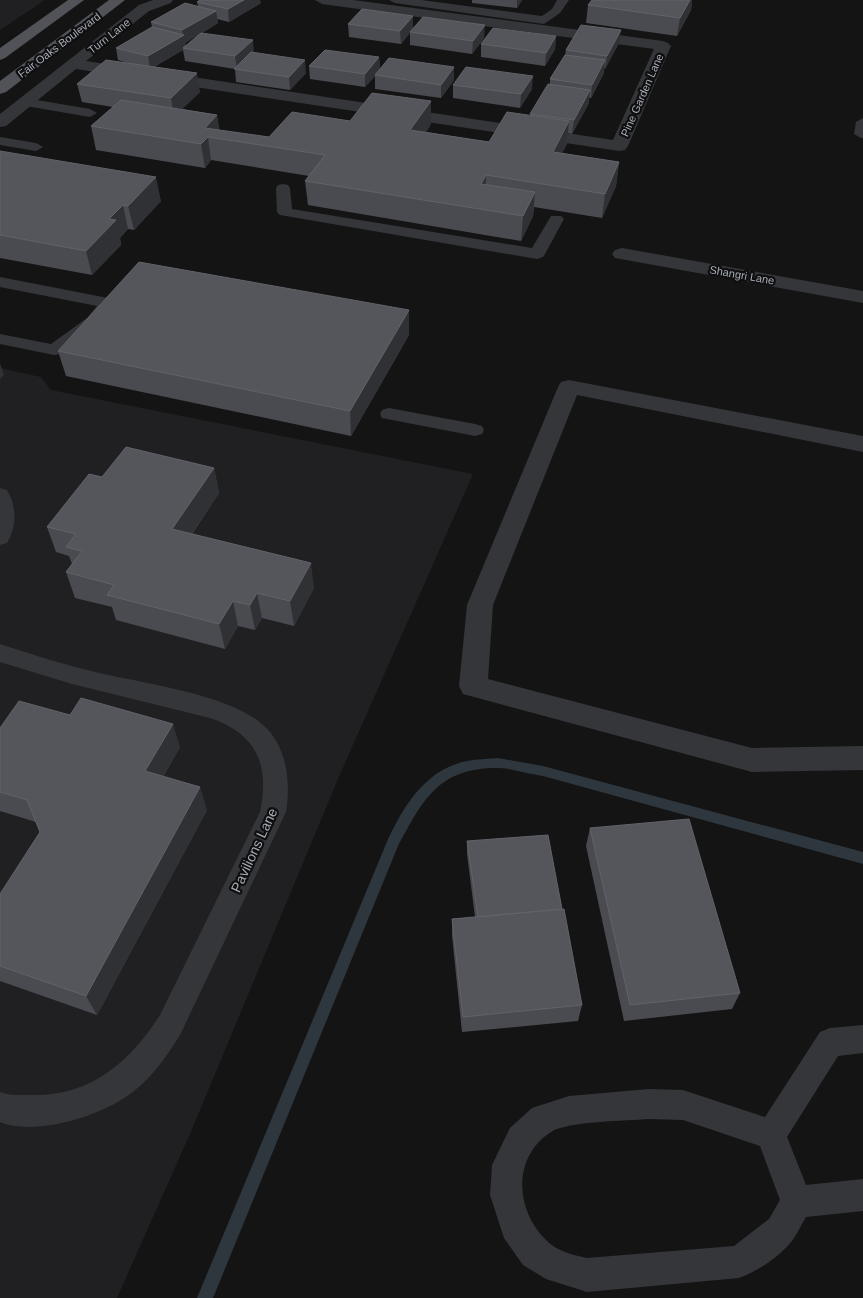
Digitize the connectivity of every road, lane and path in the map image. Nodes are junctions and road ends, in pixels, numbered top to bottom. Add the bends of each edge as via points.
1 (77, 0) edge
2 (118, 0) edge
3 (166, 0) edge
4 (322, 0) edge
5 (395, 0) edge
6 (563, 0) edge
7 (2, 53) edge
8 (76, 62) junction
9 (0, 69) edge
10 (0, 89) edge
11 (25, 102) junction
12 (90, 113) dead end
13 (0, 122) edge
14 (0, 141) edge
15 (36, 147) dead end
16 (283, 188) dead end
17 (556, 219) dead end
18 (622, 254) dead end
19 (0, 282) edge
20 (863, 296) edge
21 (0, 339) edge
22 (389, 414) dead end
23 (475, 430) dead end
24 (863, 444) edge
25 (0, 496) edge
26 (0, 538) edge
27 (0, 654) edge
28 (863, 758) edge
29 (863, 1039) edge
30 (0, 1107) edge
31 (771, 1135) junction
32 (863, 1195) edge
33 (797, 1202) junction

1 - 7 main road, Fair Oaks Boulevard
2 - 10 main road, Fair Oaks Boulevard
3 - 8 street, Turn Lane via 144,8
4 - 8 street, Pine Garden Lane via 663,46 619,146
5 - 6 lane via 544,20 556,11
7 - 9 main road via 7,64
8 - 11 street, Fair Oaks Boulevard
11 - 12 lane
11 - 13 street, Fair Oaks Boulevard
14 - 15 lane
16 - 17 lane via 285,212 537,254
18 - 20 street, Shangri Lane
19 - 21 lane via 108,303 92,322 54,350
22 - 23 lane
24 - 28 street via 569,387 480,605 473,686 752,760
25 - 26 lane via 6,507 6,523
27 - 30 lane, Pavilions Lane via 224,713 246,724 264,741 276,770 277,798 183,999 154,1050 123,1081 85,1102 50,1111
29 - 31 lane via 830,1042
31 - 33 lane
31 - 33 lane via 683,1105 649,1104 569,1111 543,1119 521,1139 508,1165 506,1195 515,1227 535,1253 558,1267 587,1274 623,1273 739,1262 780,1230
32 - 33 lane

